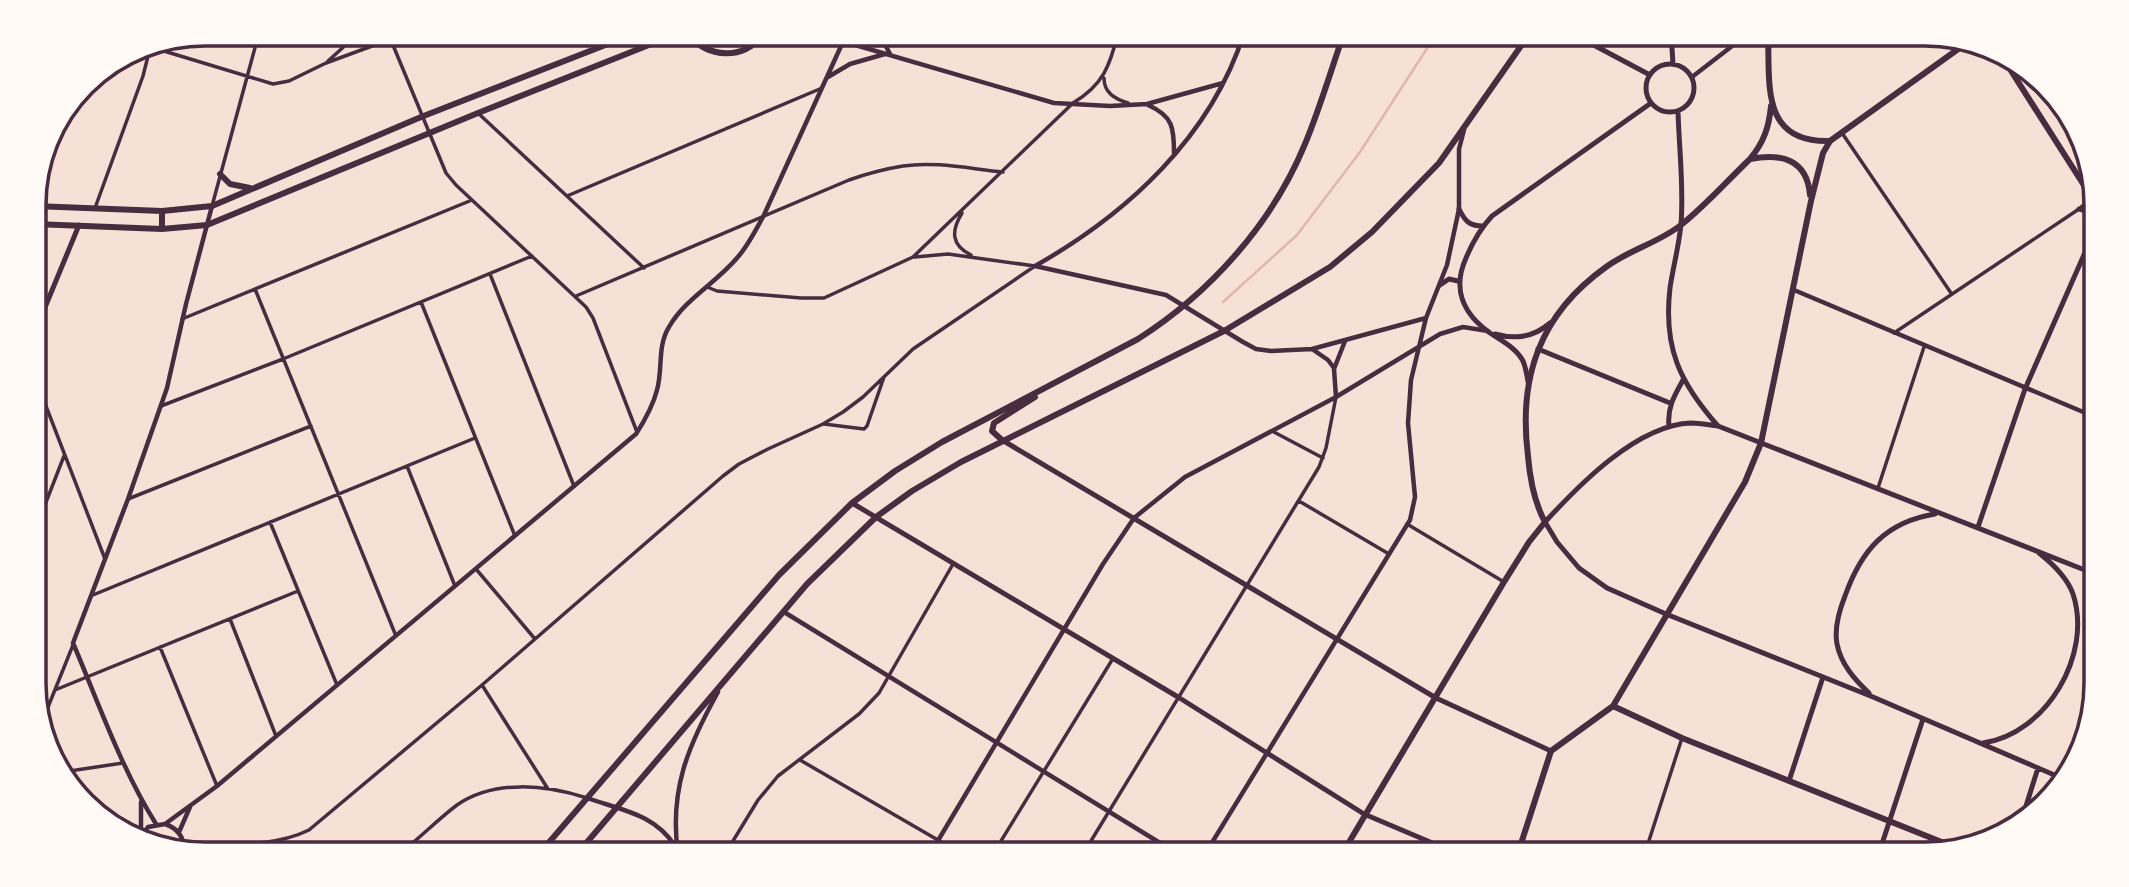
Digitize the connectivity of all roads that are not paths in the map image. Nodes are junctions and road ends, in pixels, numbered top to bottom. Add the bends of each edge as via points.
1 (256, 46) edge
2 (345, 46) edge
3 (372, 46) edge
4 (394, 46) edge
5 (603, 46) edge
6 (646, 46) edge
7 (700, 46) edge
8 (753, 46) edge
9 (841, 46) edge
10 (863, 46) edge
11 (885, 46) edge
12 (1114, 46) edge
13 (1240, 46) edge
14 (1339, 46) edge
15 (1521, 46) edge
16 (1595, 46) edge
17 (1672, 46) edge
18 (1732, 46) edge
19 (1769, 46) edge
20 (1958, 49) edge
21 (167, 50) edge
22 (889, 54) junction
23 (148, 57) edge
24 (326, 63) junction
25 (1673, 64) junction
26 (2011, 71) edge
27 (1650, 75) junction
28 (1104, 76) junction
29 (248, 77) junction
30 (828, 77) junction
31 (1692, 77) junction
32 (1223, 83) junction
33 (823, 88) junction
34 (1073, 103) junction
35 (1651, 103) junction
36 (1130, 104) junction
37 (1147, 104) junction
38 (1771, 106) junction
39 (1678, 111) junction
40 (478, 113) junction
41 (421, 117) junction
42 (1466, 123) junction
43 (428, 133) junction
44 (1842, 134) junction
45 (1830, 141) junction
46 (1174, 154) junction
47 (1750, 159) junction
48 (1003, 172) junction
49 (220, 174) junction
50 (2082, 182) edge
51 (252, 188) junction
52 (567, 196) junction
53 (472, 200) junction
54 (1811, 201) junction
55 (46, 206) edge
56 (212, 206) junction
57 (2084, 206) edge
58 (95, 208) junction
59 (965, 208) junction
60 (1459, 209) junction
61 (2079, 209) junction
62 (162, 211) junction
63 (2084, 212) edge
64 (763, 217) junction
65 (46, 224) edge
66 (79, 225) junction
67 (207, 225) junction
68 (1681, 225) junction
69 (1483, 226) junction
70 (162, 229) junction
71 (2084, 255) edge
72 (532, 256) junction
73 (913, 257) junction
74 (976, 257) junction
75 (1035, 267) junction
76 (644, 268) junction
77 (490, 274) junction
78 (1458, 281) junction
79 (1440, 285) junction
80 (707, 287) junction
81 (255, 289) junction
82 (1794, 290) junction
83 (1951, 294) junction
84 (576, 296) junction
85 (421, 302) junction
86 (46, 305) edge
87 (1185, 305) junction
88 (1426, 318) junction
89 (183, 319) junction
90 (1551, 323) junction
91 (1224, 331) junction
92 (1489, 332) junction
93 (1894, 333) junction
94 (1345, 340) junction
95 (1924, 347) junction
96 (1419, 348) junction
97 (1312, 349) junction
98 (1538, 349) junction
99 (283, 359) junction
100 (1334, 369) junction
101 (885, 375) junction
102 (1683, 380) junction
103 (1528, 383) junction
104 (1050, 385) junction
105 (2025, 389) junction
106 (1336, 397) junction
107 (1670, 403) junction
108 (46, 406) edge
109 (160, 406) junction
110 (2084, 413) edge
111 (823, 424) junction
112 (311, 426) junction
113 (1718, 426) junction
114 (1669, 427) junction
115 (1272, 431) junction
116 (637, 432) junction
117 (475, 438) junction
118 (1002, 440) junction
119 (1761, 443) junction
120 (65, 456) junction
121 (1323, 458) junction
122 (407, 466) junction
123 (574, 486) junction
124 (1877, 489) junction
125 (339, 494) junction
126 (128, 499) junction
127 (1299, 501) junction
128 (46, 503) edge
129 (852, 503) junction
130 (1938, 513) junction
131 (876, 517) junction
132 (1134, 518) junction
133 (270, 522) junction
134 (1545, 523) junction
135 (1407, 524) junction
136 (1978, 527) junction
137 (514, 536) junction
138 (2035, 549) junction
139 (1389, 554) junction
140 (105, 561) junction
141 (953, 564) junction
142 (476, 569) junction
143 (2084, 569) edge
144 (1504, 582) junction
145 (1247, 585) junction
146 (455, 586) junction
147 (298, 591) junction
148 (93, 595) junction
149 (784, 612) junction
150 (1666, 614) junction
151 (230, 619) junction
152 (1063, 631) junction
153 (396, 636) junction
154 (536, 639) junction
155 (1338, 639) junction
156 (74, 643) junction
157 (160, 647) junction
158 (1112, 660) junction
159 (890, 676) junction
160 (88, 677) junction
161 (1822, 677) junction
162 (723, 682) junction
163 (337, 685) junction
164 (482, 685) junction
165 (55, 690) junction
166 (1178, 697) junction
167 (1873, 697) junction
168 (1436, 698) junction
169 (1614, 706) junction
170 (48, 707) edge
171 (1923, 719) junction
172 (276, 736) junction
173 (1682, 738) junction
174 (996, 743) junction
175 (1980, 743) junction
176 (1551, 751) junction
177 (1266, 753) junction
178 (799, 760) junction
179 (123, 763) junction
180 (2038, 768) junction
181 (72, 771) edge
182 (1044, 771) junction
183 (2054, 775) edge
184 (1789, 781) junction
185 (217, 786) junction
186 (548, 789) junction
187 (587, 798) junction
188 (141, 801) junction
189 (2027, 804) edge
190 (190, 806) junction
191 (616, 808) junction
192 (1108, 811) junction
193 (1364, 814) junction
194 (1889, 822) junction
195 (156, 824) junction
196 (165, 824) junction
197 (141, 828) edge
198 (146, 830) edge
199 (178, 832) junction
200 (181, 839) edge
201 (938, 840) junction
202 (1090, 841) edge
203 (1159, 841) edge
204 (1212, 841) edge
205 (1349, 841) edge
206 (1428, 841) edge
207 (1522, 841) edge
208 (1649, 841) edge
209 (1883, 841) edge
210 (1938, 841) edge
211 (271, 842) edge
212 (414, 842) edge
213 (549, 842) edge
214 (588, 842) edge
215 (672, 842) edge
216 (678, 842) edge
217 (733, 842) edge
218 (941, 842) edge
219 (1001, 842) edge

1 - 29 street
2 - 24 street
3 - 24 street
4 - 41 street
5 - 41 main road
6 - 40 main road
7 - 8 main road via 723,54
9 - 30 street
10 - 22 street
11 - 22 street
12 - 28 street
13 - 32 street
14 - 87 main road via 1304,145 1271,210
15 - 42 main road
16 - 27 main road
17 - 25 main road
18 - 31 street
19 - 38 main road
20 - 44 main road
21 - 29 street
22 - 30 street via 863,59
22 - 34 street via 1026,97
23 - 58 street
24 - 29 street via 273,84
25 - 27 main road
25 - 31 main road
26 - 50 main road
27 - 35 main road via 1646,89
28 - 34 street
28 - 36 street via 1107,91
29 - 49 street
30 - 33 street
31 - 39 main road via 1693,97
32 - 37 street
32 - 46 street
33 - 52 street
33 - 64 street
34 - 36 street
34 - 48 street
35 - 39 main road via 1668,112
35 - 69 main road
36 - 37 street
37 - 46 street via 1161,110 1172,126
38 - 45 main road via 1799,139
38 - 47 main road via 1767,133
39 - 68 main road
40 - 43 main road
40 - 52 street
41 - 43 street
41 - 51 main road
42 - 60 street via 1459,149
42 - 91 main road via 1438,163 1372,232 1330,267
43 - 53 street via 446,173
43 - 67 main road
44 - 45 main road
44 - 83 street
45 - 54 main road
46 - 75 street via 1117,211
47 - 54 main road via 1767,156 1794,162 1810,186
47 - 68 main road
48 - 59 street
48 - 64 street via 904,166 849,180
49 - 51 main road via 230,184
49 - 56 street
51 - 56 main road
52 - 76 street
53 - 72 street
53 - 81 street
54 - 82 main road
55 - 58 main road
56 - 62 main road
56 - 67 street
57 - 61 street
58 - 62 main road
59 - 73 street
59 - 74 street via 956,222 954,238 962,251
60 - 69 main road via 1464,220
60 - 79 street
61 - 63 main road
61 - 83 street
62 - 70 main road
64 - 76 street
64 - 80 street via 737,258
65 - 66 main road
66 - 70 main road
66 - 86 main road
67 - 70 main road
67 - 89 street
68 - 90 main road via 1608,266 1573,296
68 - 102 main road via 1670,315
69 - 78 main road
71 - 105 main road
72 - 77 street
72 - 84 street
73 - 74 street
73 - 80 street via 824,298
74 - 75 street
75 - 87 street via 1166,295
75 - 101 street via 913,349
76 - 84 street
77 - 85 street
77 - 123 street
78 - 79 main road via 1449,279
78 - 92 main road via 1467,312
79 - 88 street
80 - 116 street via 677,313 667,330 658,388
81 - 89 street
81 - 99 street
82 - 93 street
82 - 119 main road
83 - 93 street
84 - 116 street via 593,318
85 - 99 street
85 - 117 street
87 - 91 street
87 - 104 main road via 1138,339
88 - 94 street
88 - 96 street
89 - 109 street
90 - 92 main road via 1524,337
90 - 98 main road
91 - 97 street via 1256,349
91 - 118 main road
92 - 96 street via 1463,327
92 - 103 main road via 1523,360
93 - 95 street
94 - 97 street
94 - 100 street
95 - 105 street
95 - 124 street
96 - 106 street
96 - 135 street via 1409,400 1415,497
97 - 100 street
98 - 103 main road
98 - 107 main road
99 - 109 street
99 - 112 street
100 - 106 street
101 - 111 street via 863,397
101 - 111 street via 867,426 860,431
102 - 107 main road
102 - 113 main road
103 - 134 main road via 1524,425 1530,480
104 - 118 main road via 995,423 992,431
104 - 129 main road via 912,459
105 - 110 street
105 - 136 main road
106 - 115 street
106 - 121 street
107 - 114 main road
108 - 120 street
109 - 126 street
111 - 154 street via 738,464
112 - 125 street
112 - 126 street
113 - 114 main road via 1691,423
113 - 119 main road
114 - 134 main road via 1626,449 1581,485
115 - 121 street
115 - 132 street via 1185,477
116 - 123 street
117 - 122 street
117 - 137 street
118 - 131 main road
118 - 132 main road
119 - 124 main road
119 - 150 main road via 1745,482
120 - 128 street
120 - 140 street
121 - 127 street
122 - 125 street
122 - 146 street
123 - 137 street
124 - 130 main road
125 - 133 street
125 - 153 street
126 - 140 street
127 - 139 street
127 - 145 street
129 - 131 main road
129 - 187 main road via 779,575
130 - 136 main road
130 - 167 main road via 1910,518 1881,537 1863,556 1843,601 1836,629 1839,652
131 - 141 main road
131 - 149 main road
132 - 145 main road
132 - 152 street
133 - 147 street
133 - 148 street
134 - 144 main road
134 - 150 main road via 1567,555 1591,578
135 - 139 street
135 - 144 street
136 - 138 main road
137 - 142 street
138 - 143 main road
138 - 175 main road via 2073,593 2078,620 2074,647 2053,699 2039,716 2009,736
139 - 155 street
140 - 148 street
141 - 152 main road
141 - 159 street
142 - 146 street
142 - 154 street
144 - 168 main road
145 - 155 main road
145 - 166 street
146 - 153 street
147 - 151 street
147 - 163 street
148 - 156 street
149 - 159 street
149 - 162 main road
150 - 161 main road
150 - 169 main road
151 - 157 street
151 - 172 street
152 - 158 main road
152 - 174 street
153 - 163 street
154 - 164 street
155 - 168 main road
155 - 177 street
156 - 160 street
156 - 165 street
157 - 160 street
157 - 185 street
158 - 166 main road
158 - 182 street
159 - 174 street
159 - 178 street via 859,714
160 - 165 street
160 - 179 street
161 - 167 main road
161 - 184 main road
162 - 191 main road
162 - 216 street via 684,761 676,808
163 - 172 street
164 - 186 street
164 - 211 street via 309,830
165 - 170 street
166 - 177 main road
166 - 192 street
167 - 171 main road
168 - 176 main road
168 - 193 main road
169 - 173 main road
169 - 176 main road
171 - 175 main road
171 - 194 main road
172 - 185 street
173 - 184 main road
173 - 208 street
174 - 182 street
174 - 201 street
175 - 180 main road
176 - 207 main road
177 - 193 main road
177 - 204 street
178 - 201 street
178 - 217 street via 768,786
179 - 181 street
179 - 188 street
180 - 183 main road
180 - 189 main road
182 - 192 street
182 - 219 street
184 - 194 main road
185 - 190 street
186 - 187 street
186 - 212 street via 502,788 473,797
187 - 191 street
187 - 213 main road
188 - 195 street
188 - 197 street
190 - 196 street
190 - 199 street
191 - 214 main road
191 - 215 street via 652,820
192 - 202 street
192 - 203 street
193 - 205 main road
193 - 206 main road
194 - 209 main road
194 - 210 main road
195 - 196 street
195 - 198 street
196 - 199 street
199 - 200 street
201 - 218 street

